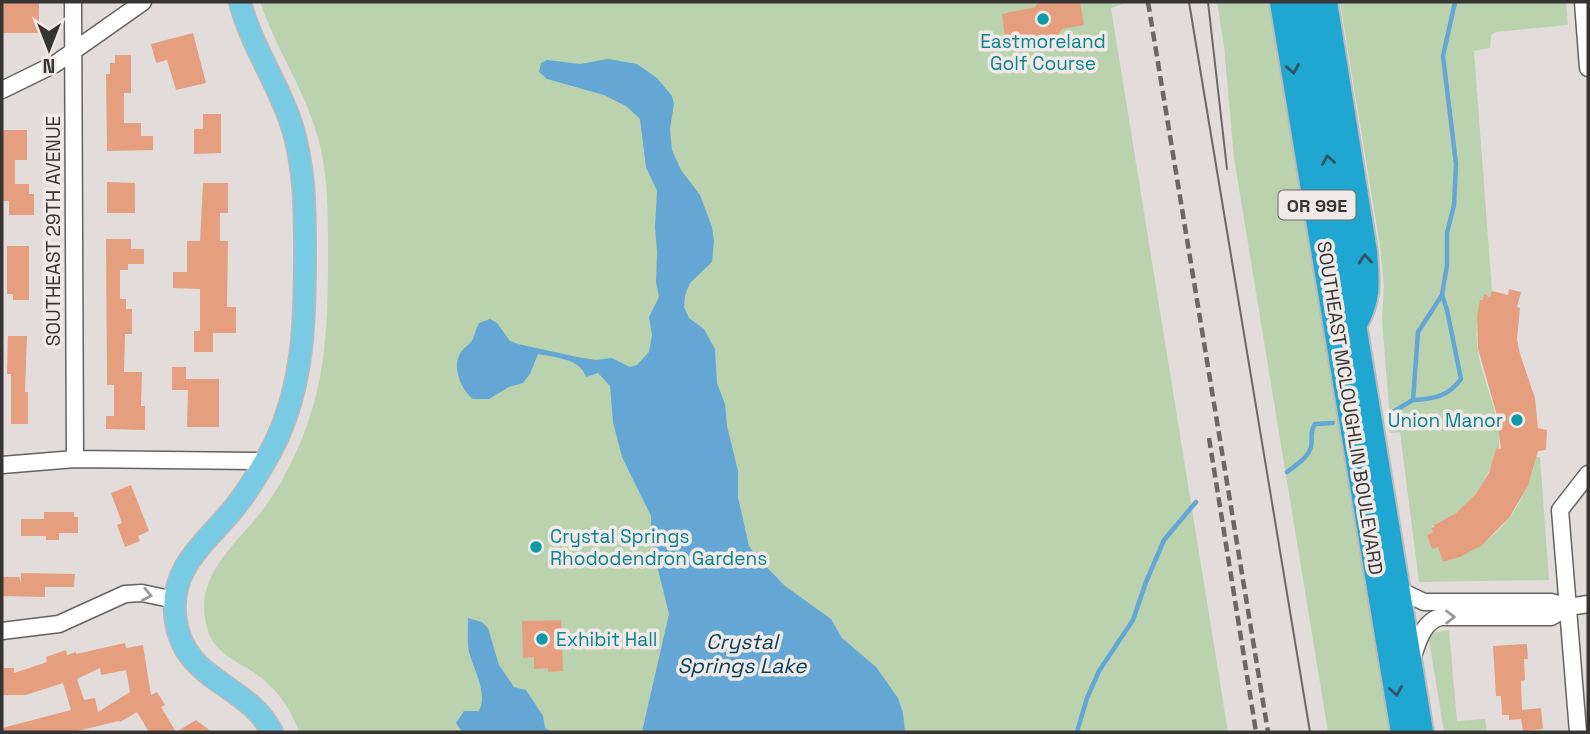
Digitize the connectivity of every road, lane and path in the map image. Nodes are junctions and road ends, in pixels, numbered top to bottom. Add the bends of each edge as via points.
1 (73, 2) edge
2 (143, 2) edge
3 (240, 2) edge
4 (1282, 2) edge
5 (1301, 2) edge
6 (1325, 2) edge
7 (1583, 2) edge
8 (73, 52) junction
9 (1588, 68) edge
10 (2, 90) edge
11 (1355, 324) junction
12 (1361, 418) junction
13 (75, 459) junction
14 (265, 461) junction
15 (2, 465) edge
16 (1588, 474) edge
17 (1399, 590) junction
18 (175, 600) junction
19 (1588, 604) edge
20 (1569, 607) junction
21 (2, 631) edge
22 (1410, 663) junction
23 (272, 732) edge
24 (1403, 732) edge
25 (1421, 732) edge
26 (1578, 732) edge

1 - 8 street, SOUTHEAST 29TH AVENUE
2 - 8 street
3 - 14 main road via 291,123 301,157 304,192 305,310 299,367 289,407
4 -> 12 highway, SOUTHEAST MCLOUGHLIN BOULEVARD / OR 99E
11 -> 5 highway, SOUTHEAST MCLOUGHLIN BOULEVARD / OR 99E
11 -> 6 highway via 1365,306 1365,252
7 - 9 street
8 - 10 street
8 - 13 street, SOUTHEAST 29TH AVENUE
11 - 12 highway, SOUTHEAST MCLOUGHLIN BOULEVARD / OR 99E
12 - 17 highway, SOUTHEAST MCLOUGHLIN BOULEVARD / OR 99E
12 -> 24 highway, SOUTHEAST MCLOUGHLIN BOULEVARD / OR 99E
13 - 14 street
13 - 15 street
14 - 18 main road via 237,505 190,558
16 - 20 street via 1560,510
17 - 20 street via 1424,602 1551,602
17 - 22 highway, SOUTHEAST MCLOUGHLIN BOULEVARD / OR 99E
21 -> 18 street via 59,624 120,596 142,593
18 - 23 main road via 177,624 190,656 206,674 256,710
19 - 20 street
22 -> 20 street via 1431,620 1551,617
20 - 26 street
22 - 25 highway, SOUTHEAST MCLOUGHLIN BOULEVARD / OR 99E

